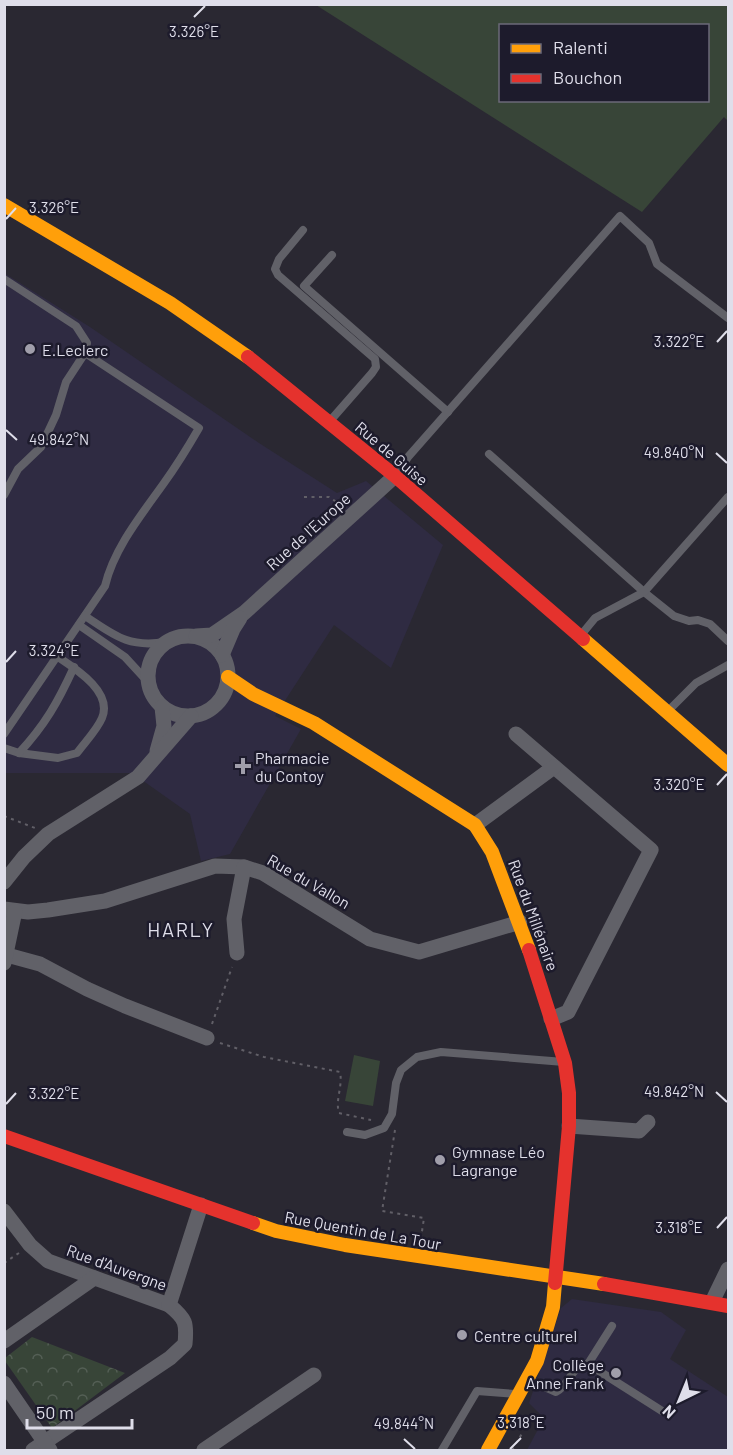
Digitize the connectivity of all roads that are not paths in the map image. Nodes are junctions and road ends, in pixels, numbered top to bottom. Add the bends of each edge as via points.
1 (4, 204) edge
2 (303, 230) dead end
3 (332, 255) dead end
4 (4, 279) edge
5 (729, 318) edge
6 (85, 353) junction
7 (448, 412) junction
8 (329, 423) junction
9 (489, 454) dead end
10 (395, 476) junction
11 (4, 495) edge
12 (729, 497) edge
13 (644, 592) junction
14 (244, 613) junction
15 (85, 616) junction
16 (79, 625) junction
17 (196, 636) junction
18 (580, 636) junction
19 (729, 641) edge
20 (165, 642) junction
21 (222, 655) junction
22 (58, 657) junction
23 (729, 664) edge
24 (74, 667) junction
25 (228, 677) junction
26 (148, 682) junction
27 (253, 694) junction
28 (216, 705) junction
29 (162, 707) junction
30 (667, 712) junction
31 (191, 716) junction
32 (4, 734) edge
33 (516, 734) dead end
34 (4, 748) edge
35 (19, 753) junction
36 (156, 759) junction
37 (729, 765) edge
38 (554, 767) junction
39 (475, 825) junction
40 (244, 867) junction
41 (4, 882) edge
42 (10, 910) edge
43 (520, 922) junction
44 (237, 953) road end
45 (6, 959) edge
46 (551, 1018) junction
47 (207, 1038) road end
48 (565, 1063) junction
49 (648, 1122) dead end
50 (569, 1126) junction
51 (347, 1132) dead end
52 (4, 1136) edge
53 (201, 1205) junction
54 (4, 1211) edge
55 (729, 1269) edge
56 (556, 1276) junction
57 (94, 1278) junction
58 (712, 1302) junction
59 (169, 1305) junction
60 (729, 1306) edge
61 (612, 1326) dead end
62 (4, 1341) edge
63 (588, 1364) junction
64 (314, 1375) dead end
65 (528, 1380) junction
66 (4, 1383) edge
67 (520, 1395) junction
68 (662, 1411) dead end
69 (43, 1448) edge
70 (204, 1450) edge
71 (442, 1450) edge
72 (488, 1450) edge

1 - 8 street, Rue de Guise via 171,303 236,348
2 - 8 lane via 279,260 275,268 278,275 375,359 372,373
3 - 7 lane via 304,286
4 - 6 lane via 76,326 87,342
5 - 7 lane via 657,264 649,243 620,216
6 - 11 lane via 66,382 41,447 18,469
6 - 15 lane via 199,428 144,510
7 - 10 lane
8 - 10 street, Rue de Guise
9 - 13 lane
10 - 14 street, Rue de l'Europe
10 - 18 street, Rue de Guise
12 - 13 lane
13 - 18 lane via 595,618
13 - 19 lane via 674,616 710,624
14 - 17 street, Rue de l'Europe via 212,635
14 - 21 street, Rue de l'Europe
15 - 16 lane
15 - 20 lane via 124,641 148,645
16 - 22 lane
16 - 26 lane via 125,657
17 - 20 street via 175,637
17 - 21 street via 216,646
18 - 30 street, Rue de Guise
20 - 26 street via 150,660
21 - 25 street
22 - 24 lane
22 - 32 lane
23 - 30 lane via 696,684
24 - 35 lane via 56,706
24 - 35 lane via 98,690 105,707 102,719 77,753 58,758
25 - 27 street, Rue du Millénaire
25 - 28 street via 227,687
26 - 29 street
27 - 28 street
27 - 39 street, Rue du Millénaire via 314,723
28 - 31 street
29 - 31 street via 171,713
29 - 36 street via 164,726
30 - 37 street, Rue de Guise
31 - 36 street
33 - 38 street
34 - 35 lane
36 - 41 street via 124,787 48,834
38 - 39 street
38 - 46 street via 651,850 568,1012
39 - 43 street, Rue du Millénaire via 492,852
40 - 42 street, Rue du Vallon via 215,867 105,901 48,910
40 - 43 street, Rue du Vallon via 263,873 370,939 419,952
40 - 44 street via 234,919
42 - 45 street
43 - 46 street, Rue du Millénaire
45 - 47 street via 40,964 96,993
46 - 48 street, Rue du Millénaire
48 - 50 street, Rue du Millénaire
48 - 51 lane via 441,1052 417,1057 401,1070 392,1114 384,1128 365,1135
49 - 50 street via 639,1131
50 - 56 street, Rue du Millénaire
52 - 53 street, Rue Quentin de La Tour
53 - 56 street, Rue Quentin de La Tour via 276,1231 345,1245
53 - 59 street
54 - 57 street, Rue d'Auvergne via 48,1261
55 - 58 street
56 - 58 street, Rue Quentin de La Tour
56 - 65 street, Rue du Millénaire via 552,1307
57 - 59 street, Rue d'Auvergne
57 - 62 street
58 - 60 street, Rue Quentin de La Tour
59 - 69 street via 187,1325 185,1344
61 - 63 lane
63 - 65 lane via 574,1370 566,1385 556,1392
63 - 68 lane
64 - 70 street
65 - 67 street, Rue du Millénaire
66 - 69 street
67 - 71 lane via 477,1391
67 - 72 street, Rue du Millénaire

